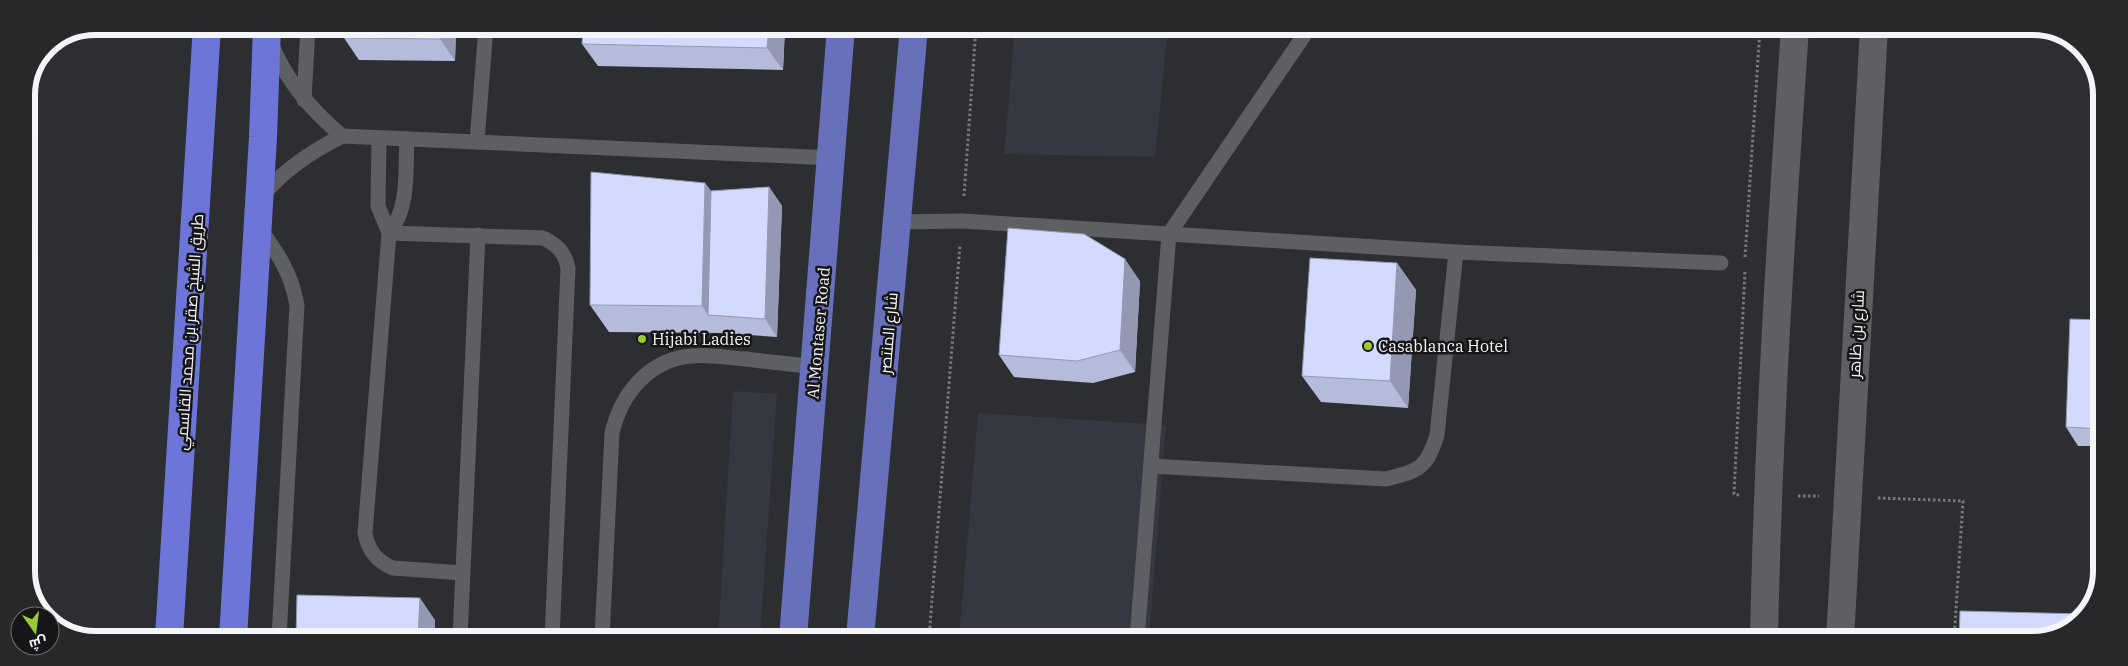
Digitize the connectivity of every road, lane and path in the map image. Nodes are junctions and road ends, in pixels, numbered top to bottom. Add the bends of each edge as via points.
1 (206, 35) edge
2 (267, 35) edge
3 (269, 35) edge
4 (308, 35) edge
5 (485, 35) edge
6 (840, 35) edge
7 (913, 35) edge
8 (975, 35) edge
9 (1303, 35) edge
10 (1760, 35) edge
11 (1795, 35) edge
12 (1859, 35) edge
13 (1874, 35) edge
14 (304, 100) junction
15 (342, 136) junction
16 (379, 138) junction
17 (407, 139) junction
18 (477, 142) junction
19 (832, 158) junction
20 (1866, 161) junction
21 (259, 211) junction
22 (962, 221) junction
23 (898, 222) junction
24 (389, 233) junction
25 (1169, 234) junction
26 (478, 235) junction
27 (1456, 252) junction
28 (1721, 264) dead end
29 (815, 367) junction
30 (1151, 466) junction
31 (1767, 495) junction
32 (1846, 497) junction
33 (463, 573) junction
34 (169, 631) edge
35 (233, 631) edge
36 (279, 631) edge
37 (460, 631) edge
38 (552, 631) edge
39 (602, 631) edge
40 (794, 631) edge
41 (861, 631) edge
42 (930, 631) edge
43 (1139, 631) edge
44 (1764, 631) edge
45 (1841, 631) edge
46 (1955, 631) edge

1 - 34 highway, طريق الشيخ صقر بن محمد القاسمي
2 - 21 highway
3 - 14 lane via 276,56
4 - 14 lane
5 - 18 lane
6 - 19 main road, Al Montaser Road
7 - 23 main road, شارع المنتصر
8 - 22 path
9 - 25 lane
10 - 31 path via 1734,494
11 - 31 street via 1778,272
12 - 20 street
13 - 20 street, شارع بن ظاهر
14 - 15 lane
15 - 16 lane
15 - 21 lane via 296,162 276,179
16 - 17 lane
16 - 24 lane via 378,206
17 - 18 lane
17 - 24 lane via 403,207
18 - 19 lane
19 - 29 main road, Al Montaser Road
20 - 32 street, شارع بن ظاهر
21 - 35 highway
21 - 36 lane via 286,266 297,306
22 - 23 lane
22 - 25 lane
22 - 42 path
23 - 41 main road, شارع المنتصر
24 - 26 lane
24 - 33 lane via 366,542 376,558 392,568
25 - 27 lane
25 - 30 lane
26 - 33 lane
26 - 38 lane via 543,238 566,257
27 - 28 lane
27 - 30 lane via 1437,435 1431,455 1420,467 1405,475 1386,479
29 - 39 lane via 690,356 654,369 638,381 617,414 612,433
29 - 40 main road, Al Montaser Road
30 - 43 lane
31 - 32 path
31 - 44 street
32 - 45 street, شارع بن ظاهر
32 - 46 path via 1963,501
33 - 37 lane

